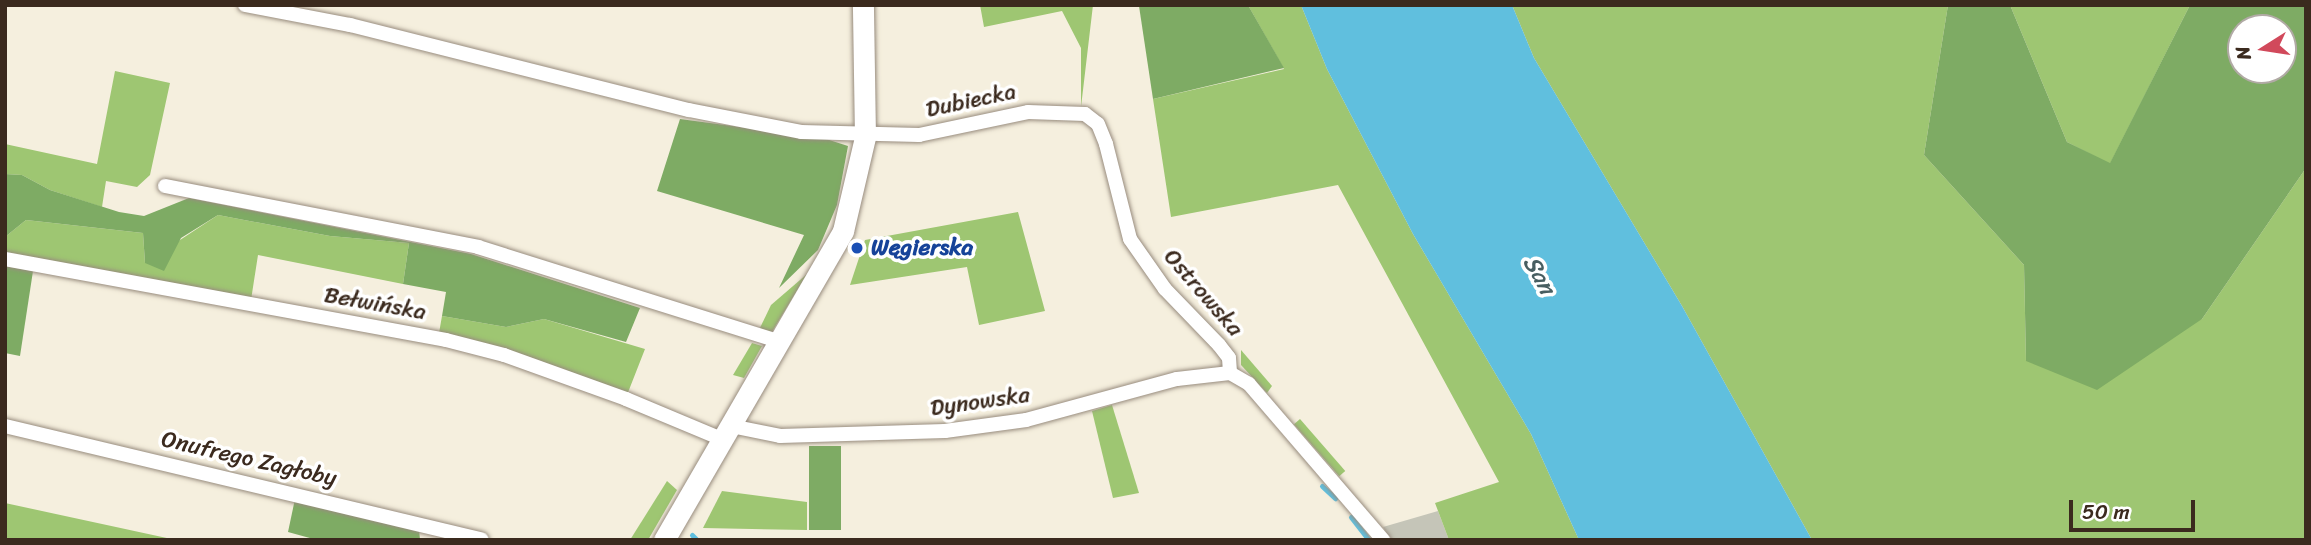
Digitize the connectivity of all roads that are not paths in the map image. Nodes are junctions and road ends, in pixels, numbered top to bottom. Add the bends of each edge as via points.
1 (245, 5) edge
2 (863, 5) edge
3 (1085, 114) joint
4 (865, 137) junction
5 (165, 186) dead end
6 (5, 259) edge
7 (782, 342) junction
8 (1230, 373) junction
9 (5, 426) edge
10 (728, 433) junction
11 (482, 540) edge
12 (664, 540) edge
13 (1383, 540) edge

1 - 4 street, Dubiecka via 481,55 690,110 802,132
2 - 4 main road
3 - 4 street, Dubiecka via 1028,112 919,135
3 - 8 street, Ostrowska via 1098,124 1106,144 1130,239 1165,289 1229,358
4 - 7 main road via 843,230
5 - 7 street via 478,247
6 - 10 street, Bełwińska via 446,340
7 - 10 main road
8 - 10 street, Dynowska via 1177,379 1026,420 952,430 780,436
8 - 13 street, Ostrowska via 1249,384
9 - 11 street, Onufrego Zagłoby
10 - 12 main road

